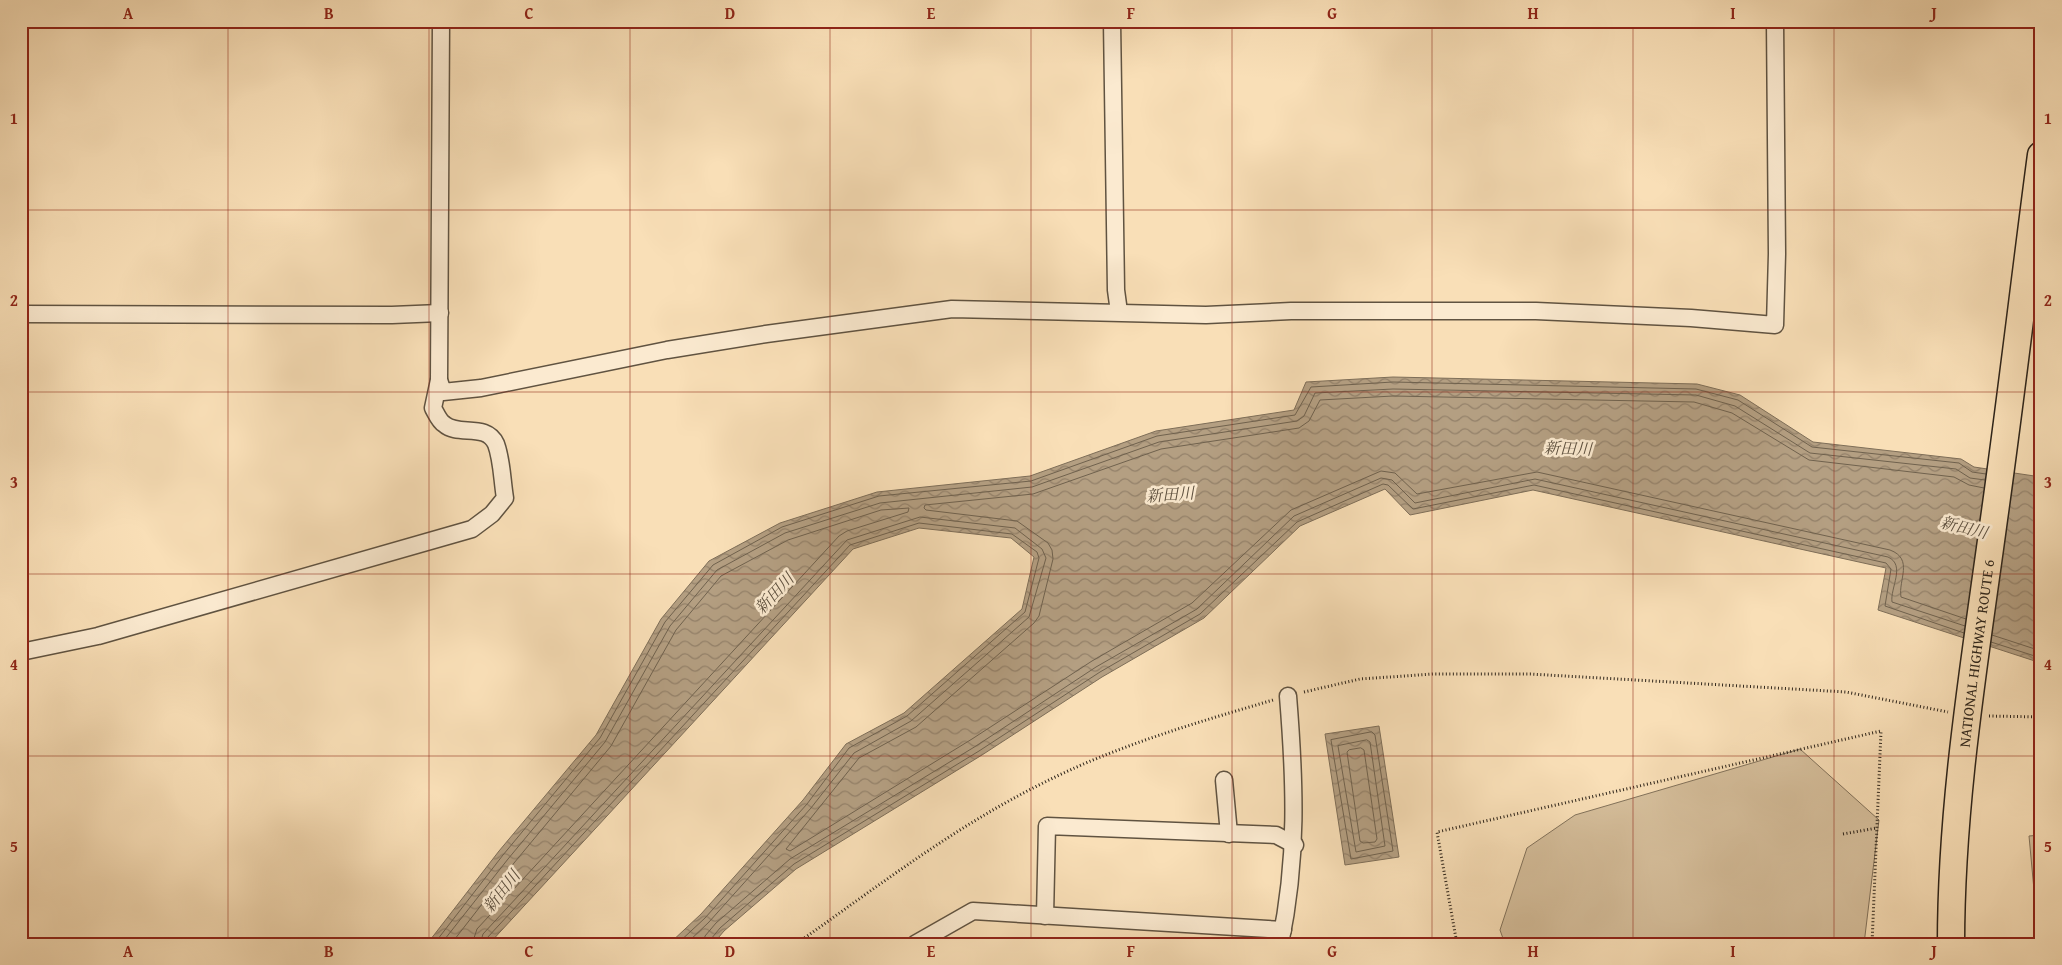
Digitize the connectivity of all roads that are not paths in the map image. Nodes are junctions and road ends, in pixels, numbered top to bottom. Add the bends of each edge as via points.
1 (440, 21) edge
2 (1112, 21) edge
3 (1775, 21) edge
4 (2041, 155) edge
5 (1119, 312) junction
6 (440, 313) junction
7 (21, 314) edge
8 (439, 380) junction
9 (21, 652) edge
10 (1288, 696) road end
11 (1224, 780) dead end
12 (1229, 834) junction
13 (1294, 845) junction
14 (1045, 916) junction
15 (946, 936) edge
16 (1282, 937) edge
17 (915, 944) edge
18 (1951, 944) edge

1 - 6 street
2 - 5 street
3 - 5 street via 1775,325 1536,311 1291,311 1206,315
4 - 18 highway, NATIONAL HIGHWAY ROUTE 6 via 2015,373 1967,716 1956,817
5 - 8 street via 952,309 666,350 481,388 443,392
6 - 7 street
6 - 8 street
8 - 9 street via 434,408 443,424 454,430 472,429 487,434 495,442 500,464 505,498 492,514 472,529 98,636
10 - 13 street via 1294,775
11 - 12 street
12 - 13 street via 1276,835
12 - 14 street via 1047,826
13 - 16 street
14 - 15 street via 974,911
14 - 16 street
15 - 17 street

